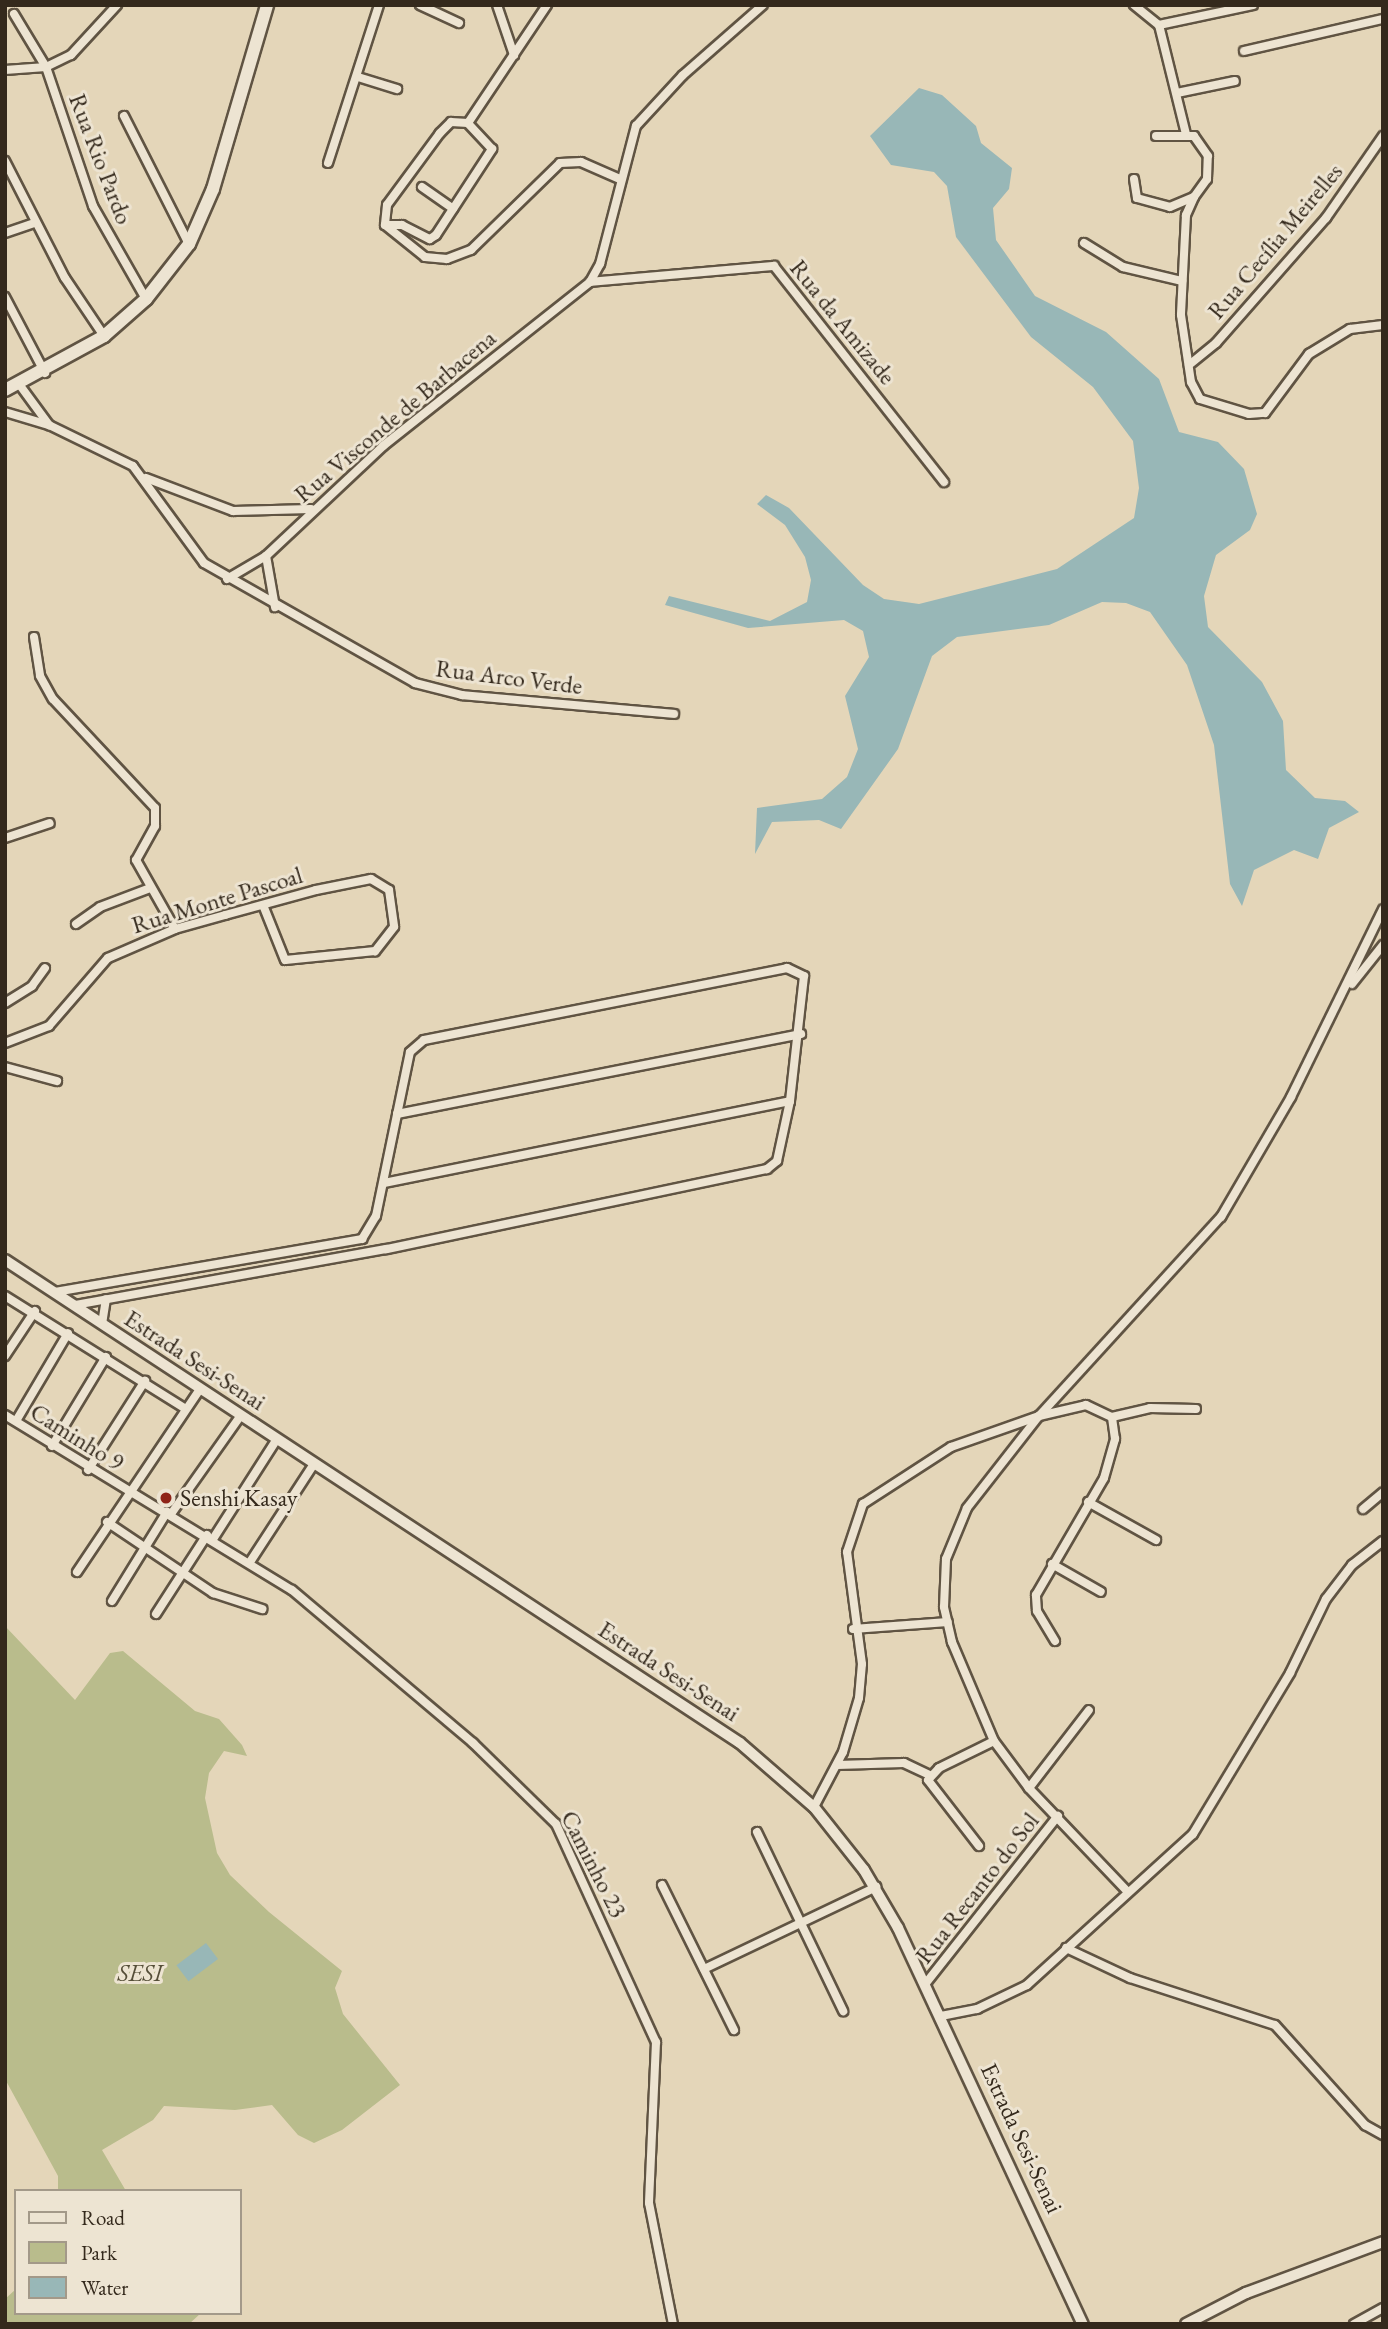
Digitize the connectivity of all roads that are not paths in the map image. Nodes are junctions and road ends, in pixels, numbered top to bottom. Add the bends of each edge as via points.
1 (117, 5) edge
2 (267, 5) edge
3 (379, 5) edge
4 (420, 5) edge
5 (497, 5) edge
6 (547, 5) edge
7 (763, 5) edge
8 (1134, 5) edge
9 (1253, 5) edge
10 (14, 14) dead end
11 (1383, 19) edge
12 (459, 23) dead end
13 (1159, 25) junction
14 (1244, 51) dead end
15 (514, 55) junction
16 (46, 67) junction
17 (5, 70) edge
18 (358, 78) junction
19 (1235, 81) dead end
20 (397, 89) dead end
21 (1177, 93) junction
22 (124, 116) dead end
23 (468, 123) junction
24 (1186, 134) junction
25 (1156, 136) dead end
26 (1383, 136) edge
27 (5, 161) edge
28 (328, 163) dead end
29 (620, 179) junction
30 (1133, 179) dead end
31 (422, 187) dead end
32 (1194, 197) junction
33 (453, 209) junction
34 (34, 223) junction
35 (385, 225) junction
36 (5, 233) edge
37 (1084, 243) dead end
38 (189, 244) junction
39 (1182, 281) junction
40 (590, 282) junction
41 (5, 297) edge
42 (146, 299) junction
43 (1383, 325) edge
44 (104, 336) junction
45 (1189, 365) junction
46 (45, 373) junction
47 (19, 384) junction
48 (5, 390) edge
49 (5, 412) edge
50 (49, 425) junction
51 (146, 478) junction
52 (944, 482) dead end
53 (311, 509) junction
54 (266, 556) junction
55 (226, 579) junction
56 (275, 607) junction
57 (34, 637) dead end
58 (674, 714) dead end
59 (50, 822) dead end
60 (5, 838) edge
61 (150, 888) junction
62 (263, 905) junction
63 (1383, 909) edge
64 (76, 924) dead end
65 (176, 929) junction
66 (1383, 945) edge
67 (45, 968) dead end
68 (1344, 995) junction
69 (5, 1003) edge
70 (801, 1034) junction
71 (5, 1043) edge
72 (5, 1068) edge
73 (57, 1081) dead end
74 (790, 1101) junction
75 (397, 1114) junction
76 (384, 1183) junction
77 (369, 1233) junction
78 (371, 1251) junction
79 (5, 1260) edge
80 (10, 1267) edge
81 (55, 1292) junction
82 (5, 1296) edge
83 (106, 1299) junction
84 (74, 1305) junction
85 (34, 1311) junction
86 (102, 1324) junction
87 (68, 1333) junction
88 (5, 1356) edge
89 (106, 1357) junction
90 (145, 1381) junction
91 (200, 1389) junction
92 (186, 1409) junction
93 (1196, 1409) dead end
94 (5, 1415) edge
95 (240, 1415) junction
96 (1039, 1416) junction
97 (1112, 1417) junction
98 (16, 1421) junction
99 (277, 1439) junction
100 (51, 1446) junction
101 (314, 1464) junction
102 (88, 1469) junction
103 (1382, 1491) edge
104 (128, 1492) junction
105 (1088, 1502) junction
106 (1363, 1509) dead end
107 (169, 1513) junction
108 (107, 1522) junction
109 (210, 1537) junction
110 (1156, 1540) dead end
111 (1383, 1541) edge
112 (146, 1545) junction
113 (250, 1562) junction
114 (1052, 1564) junction
115 (182, 1571) junction
116 (77, 1572) dead end
117 (1101, 1592) dead end
118 (112, 1601) dead end
119 (262, 1609) dead end
120 (156, 1614) dead end
121 (948, 1622) junction
122 (853, 1629) junction
123 (1055, 1641) dead end
124 (1089, 1710) dead end
125 (994, 1741) junction
126 (837, 1765) junction
127 (930, 1775) junction
128 (1029, 1788) junction
129 (814, 1807) junction
130 (1058, 1816) junction
131 (757, 1832) dead end
132 (979, 1846) dead end
133 (662, 1885) dead end
134 (876, 1887) junction
135 (1126, 1891) junction
136 (802, 1922) junction
137 (1066, 1948) junction
138 (704, 1969) junction
139 (926, 1983) junction
140 (843, 2011) dead end
141 (941, 2016) junction
142 (734, 2030) dead end
143 (1383, 2135) edge
144 (1383, 2242) edge
145 (1383, 2308) edge
146 (1080, 2309) junction
147 (673, 2324) edge
148 (1083, 2324) edge
149 (1092, 2324) edge
150 (1186, 2324) edge
151 (1354, 2324) edge

1 - 16 street via 92,38
2 - 38 main road via 213,189
3 - 18 street
4 - 12 street
5 - 15 street
6 - 15 street
7 - 29 street via 646,114 629,141
8 - 13 street
9 - 13 street
10 - 16 street, Rua Rio Pardo
11 - 14 street
13 - 21 street
15 - 23 street
16 - 17 street
16 - 42 street, Rua Rio Pardo via 93,205
18 - 20 street
18 - 28 street
19 - 21 street
21 - 24 street
22 - 38 street
23 - 33 street via 492,149
23 - 35 street via 451,122 440,133 387,205
24 - 25 street
24 - 32 street via 1201,142 1208,156 1207,179
26 - 45 street, Rua Cecília Meirelles via 1326,218 1216,343
27 - 34 street
29 - 35 street via 581,162 560,163 471,250 447,259 425,257
29 - 40 street via 600,264
30 - 32 street via 1137,198 1150,204 1170,207
31 - 33 street
32 - 39 street via 1186,215
33 - 35 street via 433,239 402,225
34 - 36 street
34 - 44 street
37 - 39 street via 1123,267
38 - 42 main road
39 - 45 street
40 - 52 street, Rua da Amizade via 774,266
40 - 53 street, Rua Visconde de Barbacena
41 - 46 street
42 - 44 main road
43 - 45 street via 1350,330 1309,354 1265,413 1249,414 1207,402 1194,390
44 - 46 main road
46 - 47 main road
47 - 48 main road
47 - 50 street
49 - 50 street
50 - 51 street via 117,456
51 - 53 street via 237,512
51 - 55 street, Rua Arco Verde via 187,545
53 - 54 street, Rua Visconde de Barbacena
54 - 55 street, Rua Visconde de Barbacena
54 - 56 street
55 - 56 street, Rua Arco Verde
56 - 58 street, Rua Arco Verde via 428,688
57 - 61 street via 40,676 53,699 155,808 155,826 136,852
59 - 60 street
61 - 64 street via 100,907
61 - 65 street
62 - 62 street, Rua Monte Pascoal via 367,880 389,890 391,936 368,953 285,960
62 - 65 street, Rua Monte Pascoal
63 - 68 street
65 - 71 street, Rua Monte Pascoal via 108,958 49,1026
66 - 68 street
67 - 69 street via 32,986
68 - 96 street via 1221,1217
70 - 74 street
70 - 75 street
70 - 75 street via 804,976 787,968 424,1040 412,1048
72 - 73 street
74 - 76 street
74 - 78 street via 777,1161 767,1169
75 - 76 street
76 - 77 street
77 - 78 street
77 - 81 street via 354,1243
78 - 83 street
79 - 80 street, Estrada Sesi-Senai
80 - 81 street, Estrada Sesi-Senai
81 - 84 street, Estrada Sesi-Senai
82 - 85 street
83 - 84 street
83 - 86 street
84 - 86 street, Estrada Sesi-Senai
85 - 87 street
85 - 88 street
86 - 91 street, Estrada Sesi-Senai
87 - 89 street
87 - 98 street
89 - 90 street
89 - 100 street
90 - 92 street
90 - 102 street
91 - 92 street
91 - 95 street, Estrada Sesi-Senai
92 - 104 street
93 - 97 street via 1150,1408
94 - 98 street, Caminho 9
95 - 99 street, Estrada Sesi-Senai
95 - 107 street
96 - 97 street via 1086,1405
96 - 121 street via 958,1525 944,1581
96 - 122 street via 951,1447 863,1504 847,1552
97 - 105 street via 1111,1459
98 - 100 street, Caminho 9
99 - 101 street, Estrada Sesi-Senai
99 - 109 street
100 - 102 street, Caminho 9
101 - 113 street
101 - 129 street, Estrada Sesi-Senai via 740,1743
102 - 104 street, Caminho 9
103 - 106 street
104 - 107 street, Caminho 23
104 - 108 street
105 - 110 street
105 - 114 street
107 - 109 street, Caminho 23
107 - 112 street
108 - 112 street
108 - 116 street
109 - 113 street, Caminho 23
109 - 115 street
111 - 135 street via 1352,1566 1326,1599 1205,1820
112 - 115 street
112 - 118 street
113 - 147 street, Caminho 23 via 303,1598 473,1743 540,1804 564,1837 656,2042 649,2203
114 - 117 street
114 - 123 street via 1035,1603
115 - 119 street via 213,1593
115 - 120 street
121 - 122 street
121 - 125 street via 962,1674
122 - 126 street via 862,1674
124 - 128 street
125 - 127 street
125 - 128 street
126 - 127 street via 904,1763
126 - 129 street
127 - 132 street via 931,1785
128 - 130 street
129 - 134 street, Estrada Sesi-Senai
130 - 135 street
130 - 139 street, Rua Recanto do Sol
131 - 136 street
133 - 138 street
134 - 136 street
134 - 139 street, Estrada Sesi-Senai
135 - 137 street
136 - 138 street
136 - 140 street
137 - 141 street via 1010,1996
137 - 143 street via 1130,1978 1275,2025 1365,2125
138 - 142 street
139 - 141 street, Estrada Sesi-Senai
141 - 146 street, Estrada Sesi-Senai
144 - 150 street via 1246,2293
145 - 151 street
146 - 148 street, Estrada Sesi-Senai
146 - 149 street, Estrada Sesi-Senai

